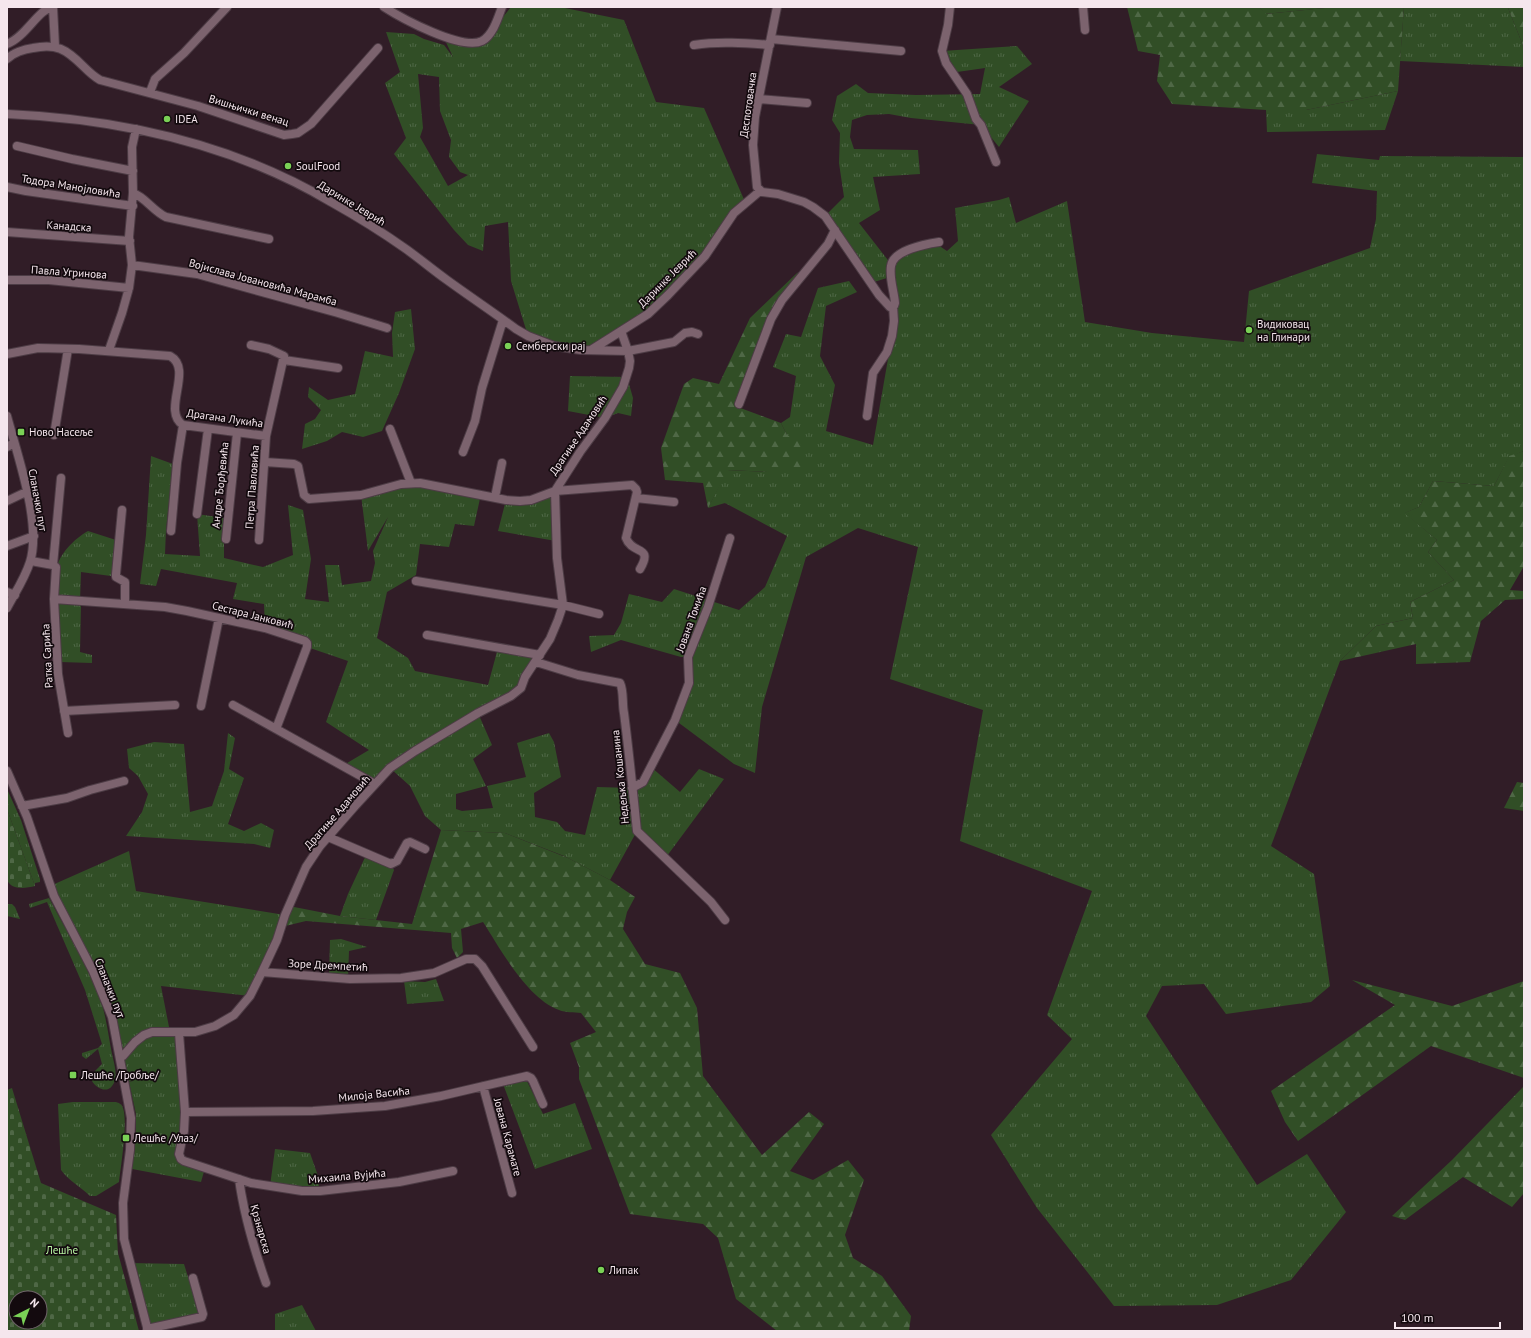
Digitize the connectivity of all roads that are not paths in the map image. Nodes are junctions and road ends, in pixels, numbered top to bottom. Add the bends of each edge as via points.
1 (53, 7) edge
2 (227, 7) edge
3 (384, 7) edge
4 (502, 7) edge
5 (777, 7) edge
6 (950, 7) edge
7 (1083, 7) edge
8 (1085, 30) dead end
9 (770, 42) junction
10 (7, 44) edge
11 (55, 46) junction
12 (694, 46) dead end
13 (378, 48) dead end
14 (901, 51) dead end
15 (7, 59) edge
16 (150, 92) junction
17 (758, 99) junction
18 (807, 103) dead end
19 (7, 114) edge
20 (136, 129) junction
21 (17, 146) dead end
22 (996, 162) dead end
23 (133, 171) junction
24 (7, 187) edge
25 (760, 191) junction
26 (133, 193) junction
27 (133, 206) junction
28 (835, 230) junction
29 (7, 232) edge
30 (269, 239) dead end
31 (130, 240) junction
32 (939, 242) dead end
33 (132, 265) junction
34 (7, 280) edge
35 (129, 288) junction
36 (893, 306) junction
37 (503, 320) junction
38 (387, 328) dead end
39 (621, 331) junction
40 (698, 334) dead end
41 (251, 345) dead end
42 (68, 349) junction
43 (109, 350) junction
44 (590, 350) junction
45 (628, 351) junction
46 (7, 354) edge
47 (284, 360) junction
48 (338, 368) dead end
49 (739, 404) dead end
50 (7, 416) edge
51 (867, 416) dead end
52 (183, 425) junction
53 (390, 429) dead end
54 (208, 430) junction
55 (237, 433) junction
56 (54, 435) dead end
57 (266, 436) junction
58 (11, 445) edge
59 (464, 452) dead end
60 (265, 462) junction
61 (502, 463) dead end
62 (61, 478) dead end
63 (410, 483) junction
64 (555, 491) junction
65 (26, 492) junction
66 (495, 497) junction
67 (636, 498) junction
68 (7, 501) edge
69 (674, 502) dead end
70 (122, 510) dead end
71 (197, 514) dead end
72 (171, 531) dead end
73 (34, 536) junction
74 (730, 538) dead end
75 (226, 539) dead end
76 (259, 540) dead end
77 (7, 546) edge
78 (31, 561) junction
79 (53, 565) junction
80 (640, 569) dead end
81 (416, 581) dead end
82 (11, 593) edge
83 (54, 599) junction
84 (125, 604) junction
85 (563, 605) junction
86 (7, 608) edge
87 (599, 614) dead end
88 (219, 618) junction
89 (427, 635) dead end
90 (538, 659) junction
91 (175, 705) dead end
92 (233, 705) dead end
93 (201, 706) dead end
94 (64, 711) junction
95 (276, 729) junction
96 (68, 733) dead end
97 (7, 771) edge
98 (124, 781) dead end
99 (375, 784) junction
100 (632, 788) junction
101 (22, 806) junction
102 (328, 837) junction
103 (426, 849) dead end
104 (725, 920) dead end
105 (262, 972) junction
106 (179, 1033) junction
107 (533, 1047) dead end
108 (120, 1057) junction
109 (483, 1086) junction
110 (543, 1104) dead end
111 (186, 1112) junction
112 (453, 1171) dead end
113 (239, 1179) junction
114 (512, 1193) dead end
115 (193, 1278) dead end
116 (266, 1283) dead end
117 (147, 1330) edge

1 - 10 street via 45,10 23,34
1 - 11 street
2 - 16 street via 184,53 155,79
3 - 4 street via 428,30 455,40 473,43 488,37
5 - 9 street, Деспотовачка
6 - 22 street via 942,51 946,64 967,94
7 - 8 street
9 - 12 street via 705,43
9 - 14 street
9 - 17 street, Деспотовачка
11 - 15 street via 31,48
11 - 16 street, Вишњички венац via 72,55 97,78
13 - 16 street, Вишњички венац via 311,124 292,134 284,135
17 - 18 street
17 - 25 street, Деспотовачка via 753,146 757,187
19 - 20 street, Даринке Јеврић via 66,118
20 - 23 street via 132,147
20 - 37 street, Даринке Јеврић via 226,153 266,169 331,201 393,240
21 - 23 street
23 - 26 street
24 - 27 street, Тодора Манојловића
25 - 28 street via 804,202 825,216
25 - 39 street, Даринке Јеврић via 734,213 705,256 668,295 648,314
26 - 27 street
26 - 30 street, Тодора Манојловића via 166,217
27 - 31 street
28 - 36 street via 879,295 889,306
28 - 49 street via 828,244 786,294 771,319
29 - 31 street, Канадска
31 - 33 street
32 - 36 street via 919,246 895,257 891,264 895,303
33 - 35 street
33 - 38 street, Војислава Јовановића Марамба via 197,274
34 - 35 street, Павла Угринова via 49,280
35 - 43 street
36 - 51 street via 892,336 887,352 873,373
37 - 44 street, Даринке Јеврић via 528,336 554,346 570,350
37 - 59 street
39 - 44 street, Даринке Јеврић
39 - 45 street, Драгиње Адамовић
40 - 45 street via 685,333 674,342
41 - 47 street via 269,349 284,356
42 - 43 street, Драгана Лукића
42 - 46 street, Драгана Лукића via 38,348
42 - 56 street
43 - 52 street, Драгана Лукића via 174,358 178,366 175,414
44 - 45 street
45 - 64 street, Драгиње Адамовић via 629,368 623,387
47 - 48 street
47 - 57 street, Драгана Лукића
50 - 58 street, Сланачки пут
52 - 54 street, Драгана Лукића
52 - 72 street
53 - 63 street
54 - 55 street, Драгана Лукића
54 - 71 street
55 - 57 street, Драгана Лукића
55 - 75 street, Андре Ђорђевића
57 - 60 street, Петра Павловића
58 - 65 street, Сланачки пут
60 - 63 street via 298,466 304,495 309,499 361,495
60 - 76 street, Петра Павловића
61 - 66 street
62 - 79 street, Ратка Сарића
63 - 66 street
64 - 66 street via 531,500 506,500
64 - 67 street via 628,484 636,488
64 - 85 street, Драгиње Адамовић via 557,558
65 - 68 street
65 - 73 street, Сланачки пут
67 - 69 street
67 - 80 street via 626,538 631,546 645,555
70 - 84 street via 116,577 125,582
73 - 77 street
73 - 78 street, Сланачки пут
74 - 100 street, Јована Томића via 708,607 688,657 689,683 675,720 642,782
78 - 79 street
78 - 82 street, Сланачки пут
79 - 83 street, Ратка Сарића via 56,570
81 - 85 street
82 - 86 street, Сланачки пут
83 - 84 street, Сестара Јанковић
83 - 94 street, Ратка Сарића via 58,674
84 - 88 street, Сестара Јанковић
85 - 87 street
85 - 90 street, Драгиње Адамовић
88 - 93 street
88 - 95 street, Сестара Јанковић via 284,633 307,643
89 - 90 street
90 - 99 street, Драгиње Адамовић via 525,677 521,688 511,696 415,751 390,768
90 - 100 street, Недељка Кошанина via 578,674 620,683
91 - 94 street
92 - 95 street
94 - 96 street, Ратка Сарића
95 - 99 street
97 - 101 street, Сланачки пут
98 - 101 street via 67,798
99 - 102 street, Драгиње Адамовић
100 - 104 street, Недељка Кошанина via 637,831 711,902
101 - 108 street, Сланачки пут via 54,896 103,993 112,1018
102 - 103 street via 391,864 397,861 407,843
102 - 105 street, Драгиње Адамовић via 306,867
105 - 106 street, Драгиње Адамовић via 246,1002 228,1019 207,1029
105 - 107 street, Зоре Дремпетић via 350,980 401,978 434,973 461,961 475,959
106 - 108 street, Драгиње Адамовић via 158,1032 144,1035
106 - 111 street, Михаила Вујића
108 - 117 street, Сланачки пут via 129,1104 131,1132 122,1220 124,1239
109 - 110 street, Милоја Васића via 529,1076
109 - 111 street, Милоја Васића via 369,1108 313,1112
109 - 114 street, Јована Карамате
111 - 113 street, Михаила Вујића via 179,1150 181,1159
112 - 113 street, Михаила Вујића via 399,1182 320,1191 263,1186
113 - 116 street, Крзнарска via 242,1207
115 - 117 street via 202,1317

